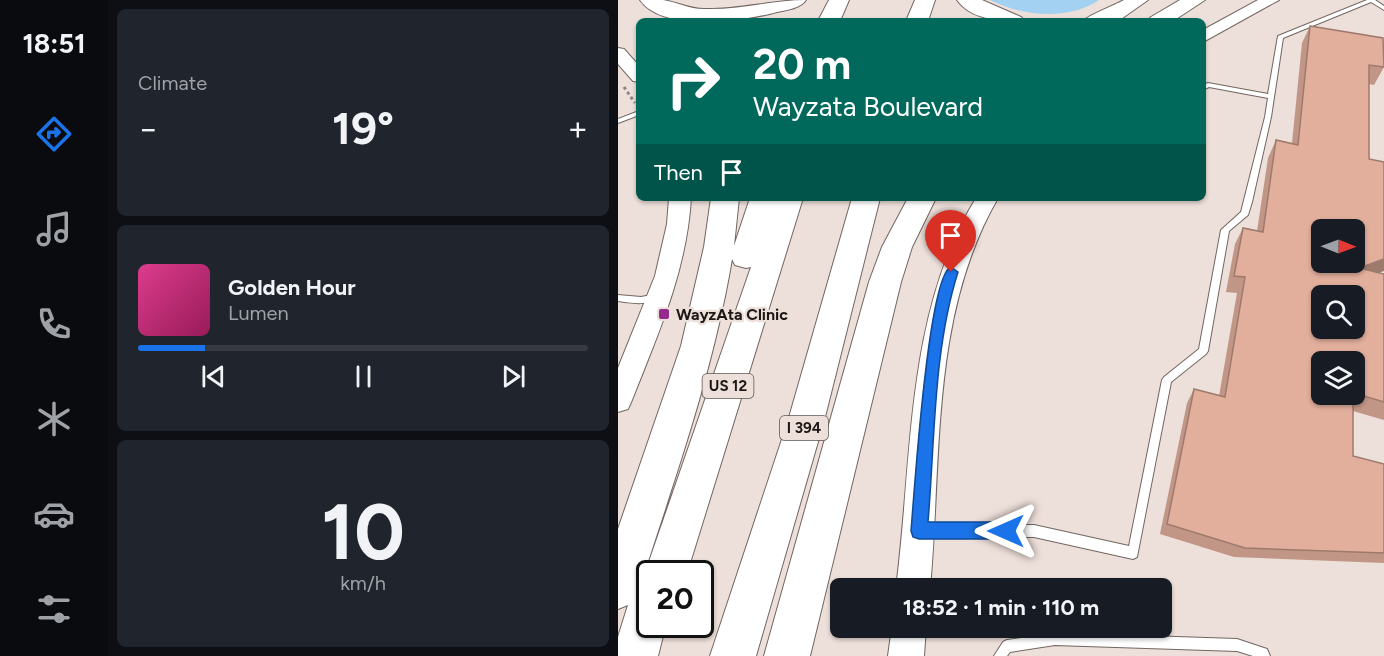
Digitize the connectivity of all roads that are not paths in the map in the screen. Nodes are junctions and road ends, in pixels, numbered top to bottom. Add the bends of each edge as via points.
1 (796, 0) edge
2 (839, 0) edge
3 (925, 0) edge
4 (967, 0) edge
5 (1138, 0) edge
6 (1195, 0) edge
7 (1271, 0) edge
8 (1373, 0) edge
9 (641, 3) edge
10 (1384, 8) edge
11 (647, 18) edge
12 (830, 18) edge
13 (918, 18) edge
14 (1006, 18) edge
15 (1104, 18) edge
16 (1163, 18) edge
17 (1298, 30) junction
18 (1309, 32) edge
19 (1206, 35) edge
20 (618, 53) edge
21 (636, 74) edge
22 (1206, 86) edge
23 (1271, 97) junction
24 (636, 113) edge
25 (618, 121) edge
26 (680, 201) edge
27 (725, 201) edge
28 (763, 201) edge
29 (788, 201) edge
30 (842, 201) edge
31 (865, 201) edge
32 (920, 201) edge
33 (985, 201) edge
34 (659, 297) junction
35 (618, 298) edge
36 (618, 400) edge
37 (919, 531) junction
38 (662, 560) edge
39 (670, 560) edge
40 (914, 578) edge
41 (618, 588) edge
42 (642, 638) edge
43 (644, 638) edge
44 (908, 638) edge
45 (637, 656) edge
46 (732, 656) edge
47 (787, 656) edge
48 (906, 656) edge
49 (1000, 656) edge
50 (1264, 656) edge

1 - 9 highway via 771,8 715,15 676,12
2 - 12 highway
3 - 13 highway
4 - 14 highway
5 - 15 highway
6 - 16 highway
7 - 19 street
8 - 10 lane
8 - 17 lane
9 - 11 highway
17 - 18 lane
17 - 23 lane via 1280,37
20 - 21 street
22 - 23 lane
23 - 37 lane via 1245,213 1225,230 1203,351 1167,380 1133,553 1034,531
24 - 25 lane
26 - 34 street via 674,247
27 - 41 highway via 720,250 706,314
28 - 38 highway
29 - 39 highway, US 12
30 - 46 highway
31 - 46 highway, I 394 via 806,421
32 - 47 highway via 885,282
33 - 37 street via 958,249 944,294 935,344
34 - 35 lane
34 - 36 street
37 - 40 street
42 - 45 highway
43 - 45 highway
44 - 48 street
49 - 50 lane via 1007,646 1055,639 1236,645

